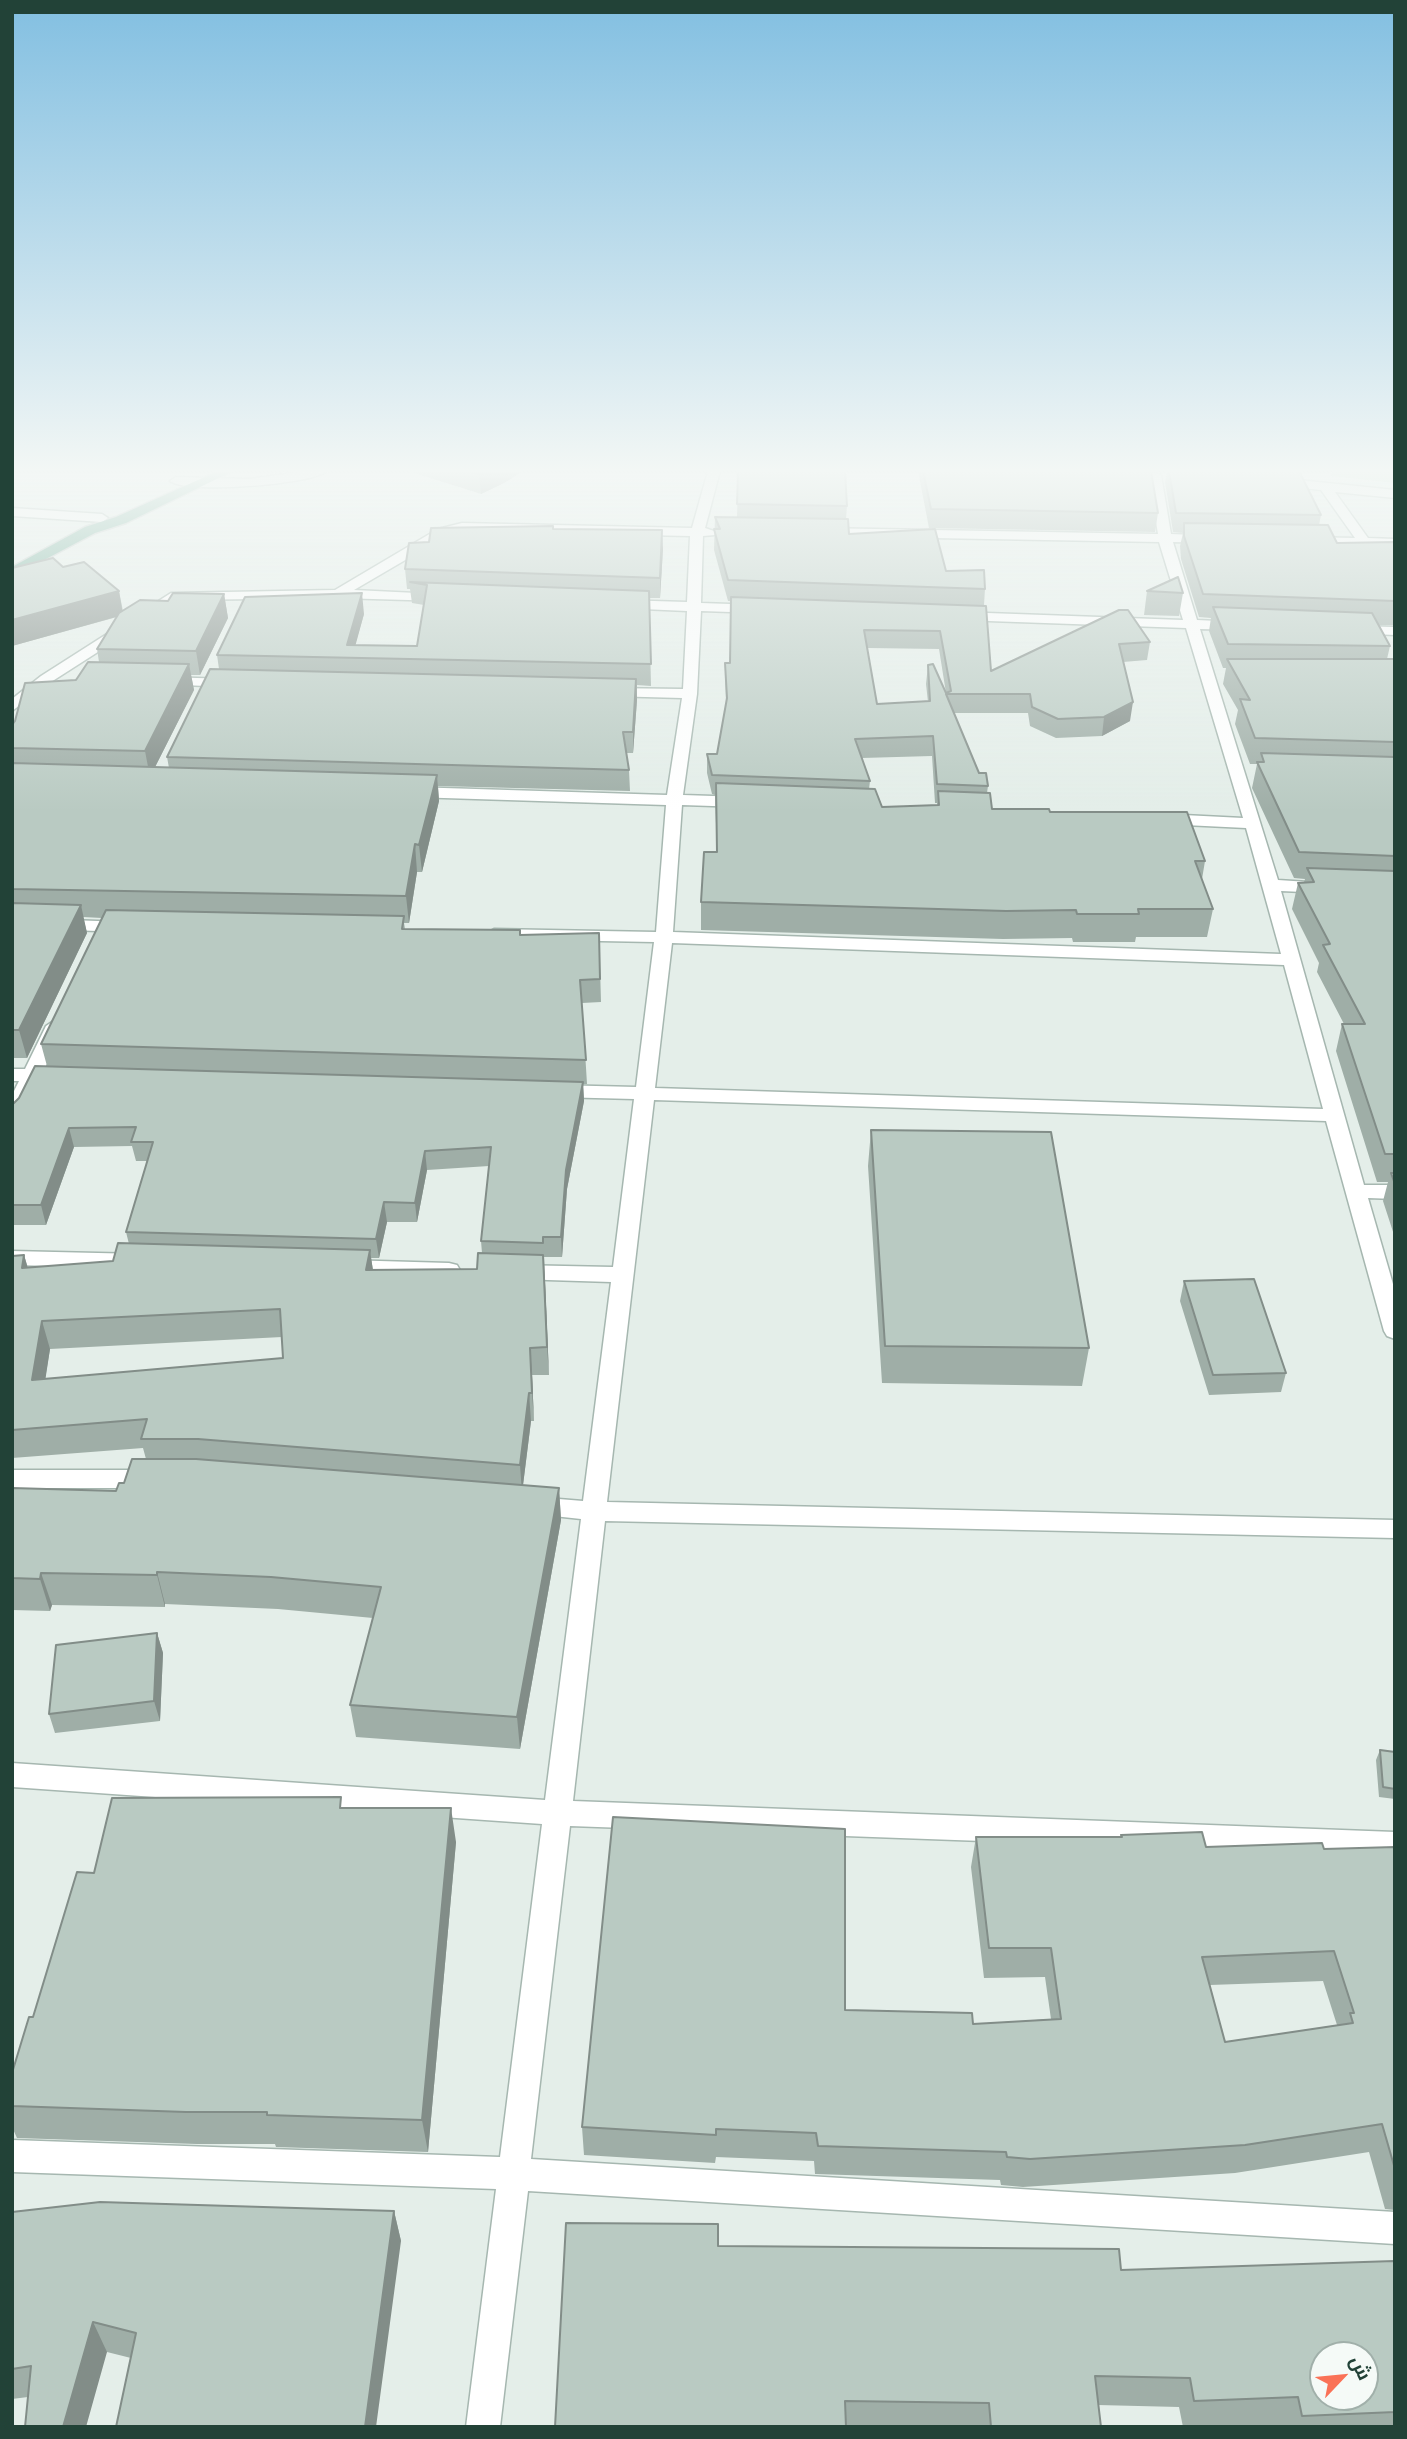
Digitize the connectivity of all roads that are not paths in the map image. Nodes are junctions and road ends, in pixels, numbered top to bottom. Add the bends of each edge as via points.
1 (354, 585) edge
2 (695, 585) edge
3 (1180, 585) edge
4 (338, 594) junction
5 (459, 598) edge
6 (605, 603) edge
7 (694, 606) junction
8 (777, 609) edge
9 (943, 616) edge
10 (1192, 625) junction
11 (1259, 627) edge
12 (1340, 629) edge
13 (1395, 631) edge
14 (46, 678) junction
15 (73, 679) edge
16 (154, 681) edge
17 (250, 684) edge
18 (594, 692) edge
19 (690, 694) junction
20 (12, 706) edge
21 (389, 791) edge
22 (674, 800) junction
23 (757, 803) edge
24 (1142, 818) edge
25 (1252, 822) junction
26 (1270, 886) junction
27 (1339, 888) edge
28 (12, 923) edge
29 (143, 927) edge
30 (472, 934) edge
31 (664, 937) junction
32 (1291, 960) junction
33 (61, 1013) edge
34 (22, 1075) edge
35 (74, 1076) edge
36 (534, 1090) edge
37 (645, 1093) junction
38 (1334, 1115) junction
39 (12, 1116) edge
40 (1356, 1191) junction
41 (1395, 1192) edge
42 (12, 1258) edge
43 (165, 1262) edge
44 (317, 1266) edge
45 (470, 1270) edge
46 (498, 1271) edge
47 (623, 1275) junction
48 (1395, 1331) edge
49 (12, 1479) edge
50 (176, 1479) edge
51 (510, 1504) edge
52 (594, 1511) junction
53 (1395, 1529) edge
54 (12, 1775) edge
55 (558, 1813) junction
56 (1395, 1844) edge
57 (12, 2156) edge
58 (514, 2174) junction
59 (1395, 2228) edge
60 (483, 2427) edge

1 - 4 street
2 - 7 street
3 - 10 street
4 - 5 street
4 - 14 street via 247,601 168,598
6 - 7 street
7 - 8 street
7 - 19 street
9 - 10 street
10 - 11 street
10 - 25 street via 1214,675 1243,771
12 - 13 street
14 - 15 street
14 - 20 street
16 - 17 street
18 - 19 street
19 - 22 street
21 - 22 street
22 - 23 street
22 - 31 street
24 - 25 street
25 - 26 street
26 - 27 street
26 - 32 street
28 - 29 street via 99,932
30 - 31 street
31 - 32 street
31 - 37 street
32 - 38 street
33 - 34 street
34 - 35 street
34 - 39 street
36 - 37 street
37 - 38 street
37 - 47 street
38 - 40 street
40 - 41 street
40 - 48 street
42 - 43 street
44 - 45 street
46 - 47 street
47 - 52 street
49 - 50 street
51 - 52 street
52 - 53 street
52 - 55 street
54 - 55 street
55 - 56 street
55 - 58 street
57 - 58 street
58 - 59 street
58 - 60 street

